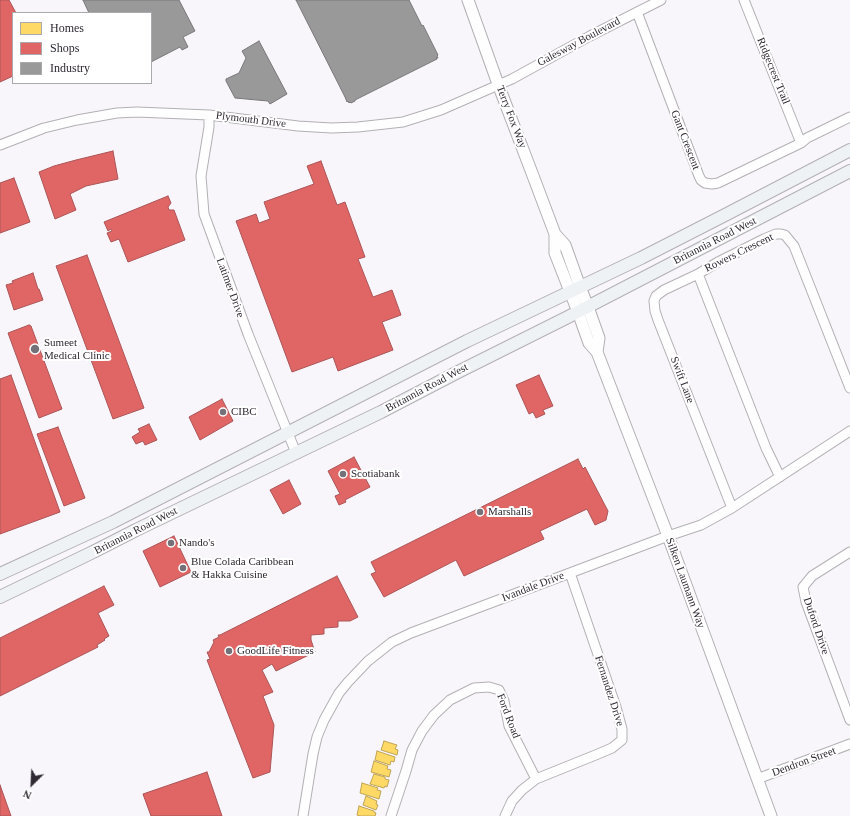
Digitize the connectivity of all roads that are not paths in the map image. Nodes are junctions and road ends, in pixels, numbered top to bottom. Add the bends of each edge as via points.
1 (468, 0) edge
2 (661, 0) edge
3 (744, 0) edge
4 (637, 12) junction
5 (498, 84) junction
6 (209, 115) junction
7 (850, 117) edge
8 (801, 142) junction
9 (0, 145) edge
10 (850, 150) edge
11 (850, 171) edge
12 (698, 274) junction
13 (575, 289) junction
14 (583, 309) junction
15 (850, 388) edge
16 (850, 431) edge
17 (288, 434) junction
18 (296, 453) junction
19 (780, 477) junction
20 (732, 508) junction
21 (668, 536) junction
22 (850, 552) edge
23 (570, 573) junction
24 (0, 574) edge
25 (0, 598) edge
26 (850, 720) edge
27 (850, 744) edge
28 (536, 779) junction
29 (757, 779) junction
30 (303, 816) edge
31 (391, 816) edge
32 (505, 816) edge
33 (771, 816) edge

1 - 5 street, Terry Fox Way
2 - 4 street, Galesway Boulevard
3 - 8 street, Ridgecrest Trail
4 - 5 street, Galesway Boulevard
4 - 8 street, Gant Crescent via 698,176 703,182 718,183
5 - 6 street, Plymouth Drive via 441,110 402,122 358,127 298,126
5 - 13 street, Terry Fox Way via 556,234 555,253
6 - 9 street, Plymouth Drive via 117,113 44,128
6 - 17 street, Latimer Drive via 201,176 204,214 236,305
7 - 8 street, Gant Crescent
10 - 13 main road, Britannia Road West
11 - 14 main road, Britannia Road West
12 - 15 street, Rowers Crescent via 772,236 785,235 794,246
12 - 19 street, Rowers Crescent via 766,448
12 - 20 street, Swift Lane via 658,293 654,298 655,311
13 - 14 street, Terry Fox Way
13 - 17 main road, Britannia Road West
14 - 18 main road, Britannia Road West
14 - 21 street, Silken Laumann Way via 598,338 597,352
16 - 19 street, Ivandale Drive
17 - 18 street, Latimer Drive
17 - 24 main road, Britannia Road West via 113,522
18 - 25 main road, Britannia Road West
19 - 20 street, Ivandale Drive
20 - 21 street, Ivandale Drive via 701,525
21 - 23 street, Ivandale Drive
21 - 29 street, Silken Laumann Way
22 - 26 street, Duford Drive via 812,576 803,587 806,602
23 - 28 street, Fernandez Drive via 616,707 622,740 612,748
23 - 30 street, Ivandale Drive via 411,633 392,642 368,661 348,682 324,720 313,754
27 - 29 street, Dendron Street
28 - 31 street, Ford Road via 509,726 499,690 489,687 474,688 450,700 422,731 412,750
28 - 32 street, Fernandez Drive via 512,801
29 - 33 street, Silken Laumann Way

